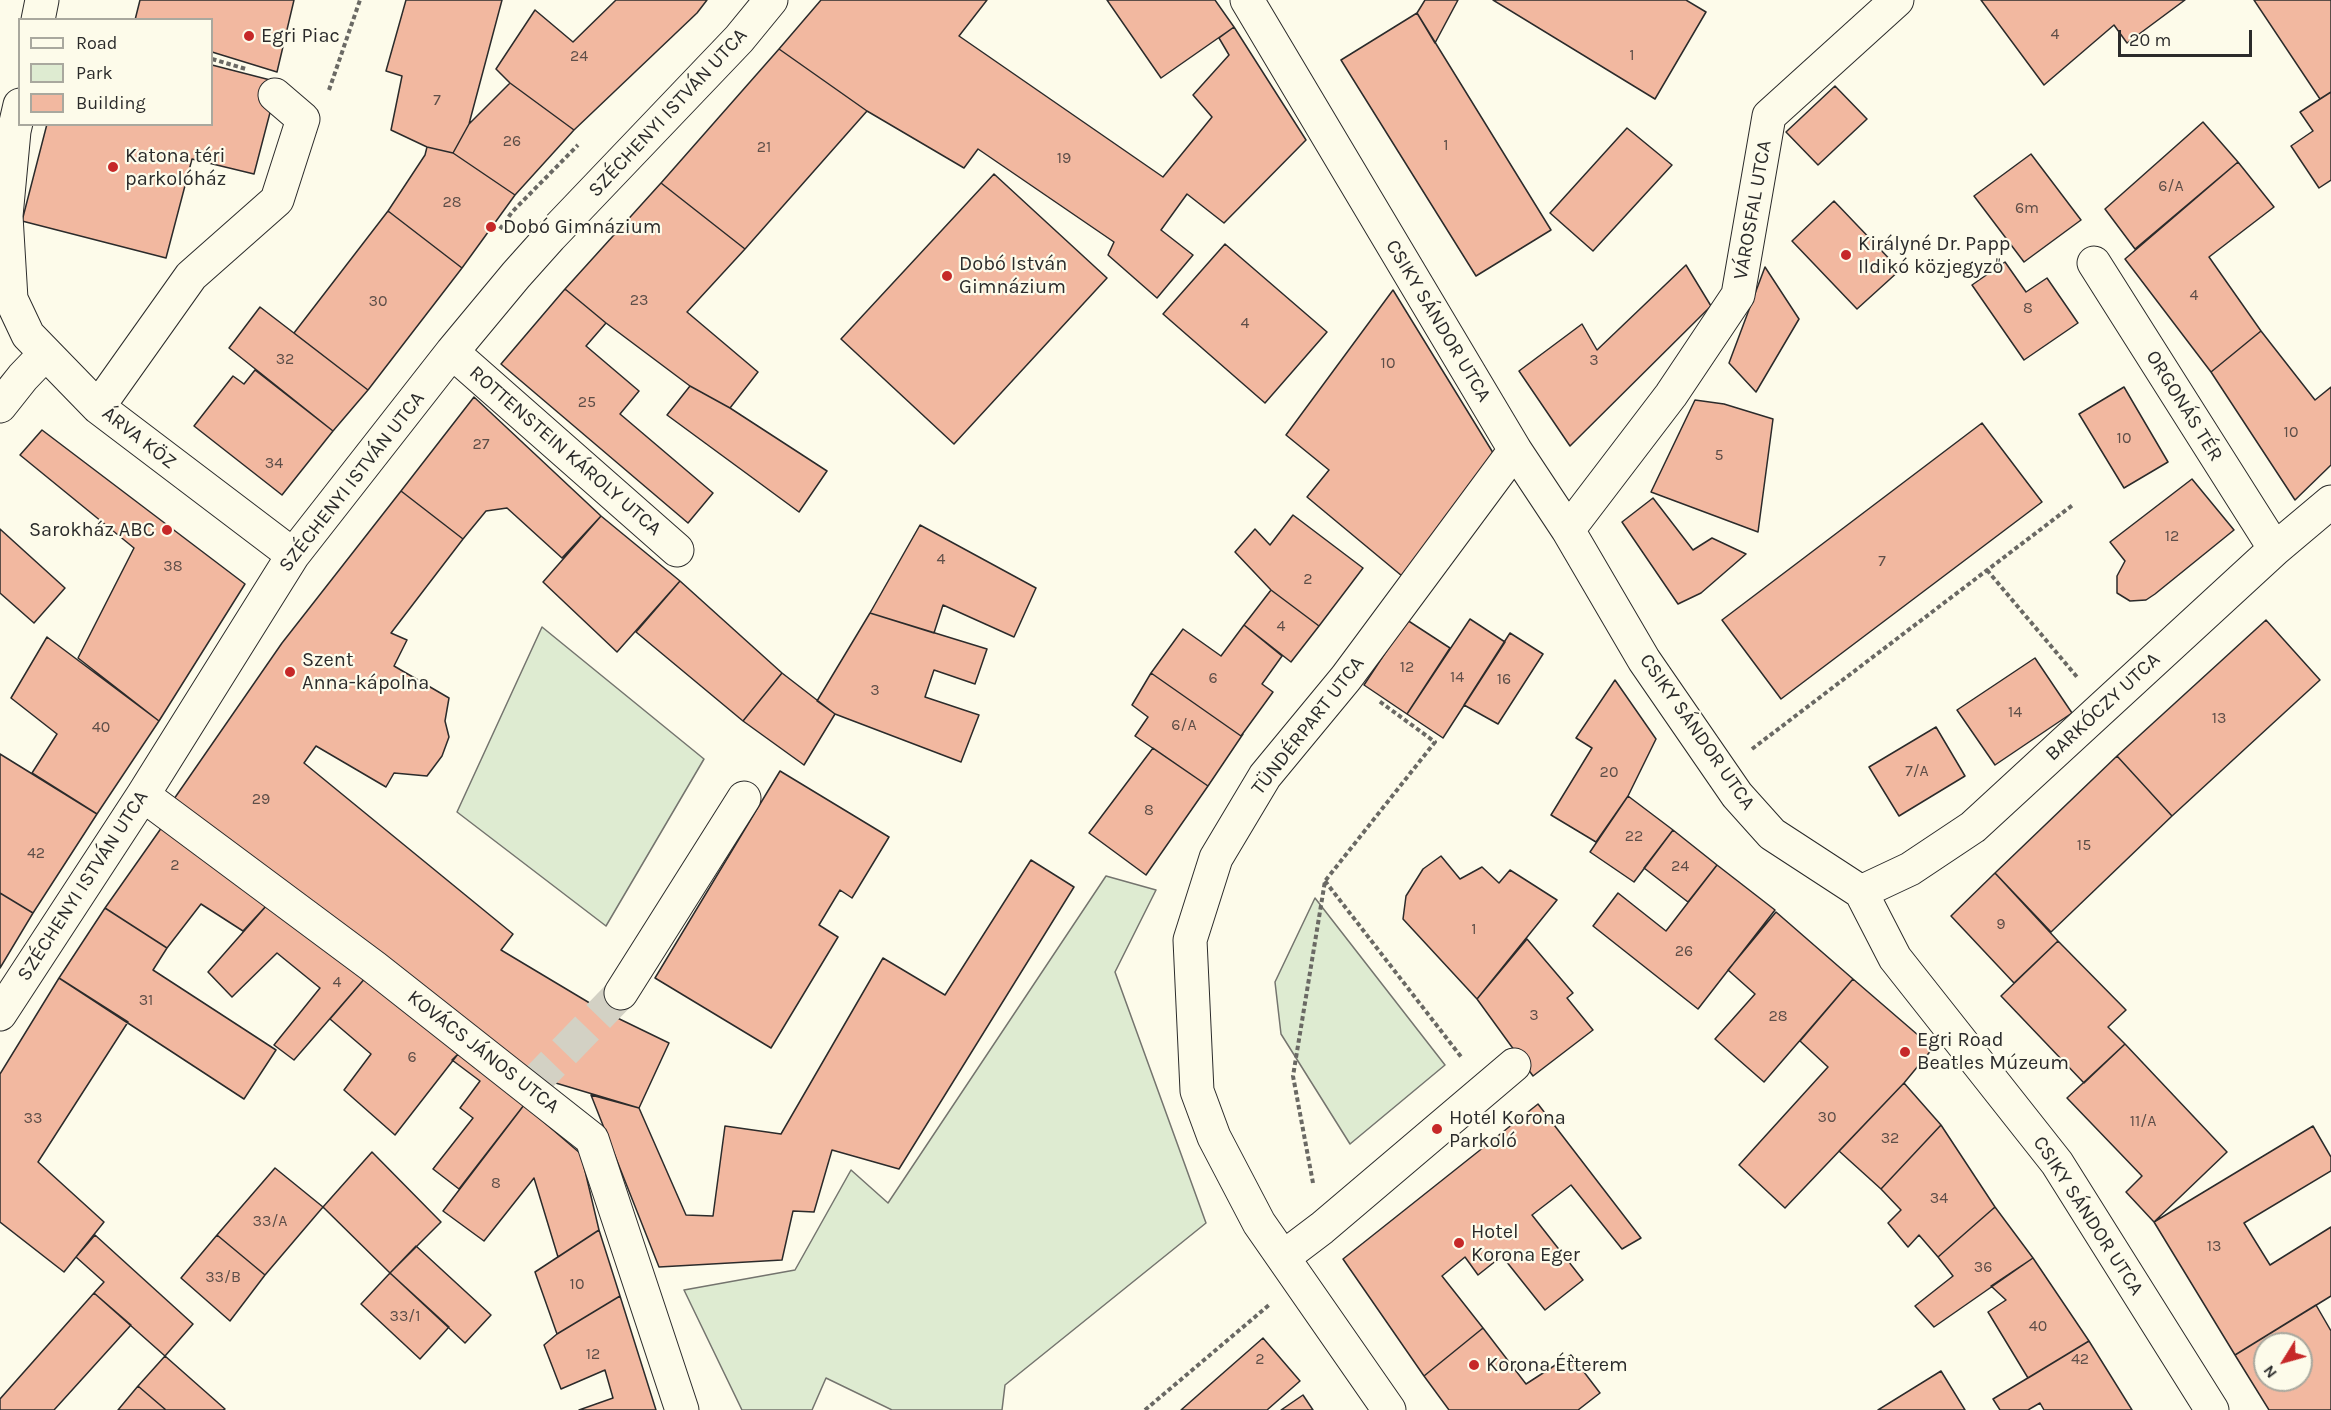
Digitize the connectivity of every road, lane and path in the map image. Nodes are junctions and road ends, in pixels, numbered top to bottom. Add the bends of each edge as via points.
1 (42, 0) edge
2 (360, 0) edge
3 (771, 0) edge
4 (1247, 0) edge
5 (1897, 0) edge
6 (38, 18) edge
7 (275, 95) dead end
8 (314, 110) junction
9 (18, 114) edge
10 (579, 145) dead end
11 (498, 231) dead end
12 (2094, 263) dead end
13 (6, 297) edge
14 (452, 352) junction
15 (45, 354) junction
16 (0, 406) edge
17 (98, 407) junction
18 (1515, 450) junction
19 (2331, 502) edge
20 (2074, 504) dead end
21 (1568, 530) junction
22 (2275, 549) junction
23 (677, 550) dead end
24 (293, 555) junction
25 (1987, 570) junction
26 (1346, 678) junction
27 (2103, 708) junction
28 (1722, 773) junction
29 (143, 795) junction
30 (744, 798) dead end
31 (1325, 881) junction
32 (1861, 892) junction
33 (621, 993) tunnel mouth
34 (0, 1014) edge
35 (1514, 1065) dead end
36 (1486, 1089) junction
37 (1322, 1228) junction
38 (1292, 1268) junction
39 (682, 1410) edge
40 (1145, 1410) edge
41 (1389, 1410) edge
42 (2212, 1410) edge

1 - 6 street
2 - 8 path
3 - 14 street, SZÉCHENYI ISTVÁN UTCA via 739,39 550,237
4 - 18 street, CSIKY SÁNDOR UTCA
5 - 21 street, VÁROSFAL UTCA via 1769,116 1738,295 1671,395
7 - 8 street
8 - 17 street via 276,200 191,276
9 - 13 street via 6,216
10 - 11 path
12 - 22 street, ORGONÁS TÉR
13 - 15 street, ÁRVA KÖZ via 28,335
14 - 23 street, ROTTENSTEIN KÁROLY UTCA
14 - 24 street, SZÉCHENYI ISTVÁN UTCA
15 - 16 street
15 - 17 street, ÁRVA KÖZ
17 - 24 street, ÁRVA KÖZ
18 - 21 street, CSIKY SÁNDOR UTCA
18 - 26 street, TÜNDÉRPART UTCA
19 - 22 street, BARKÓCZY UTCA
20 - 25 path
21 - 28 street, CSIKY SÁNDOR UTCA via 1644,660
22 - 27 street, BARKÓCZY UTCA
24 - 29 street, SZÉCHENYI ISTVÁN UTCA
25 - 27 path
25 - 28 path
26 - 31 path via 1435,742
26 - 38 street, TÜNDÉRPART UTCA via 1265,776 1216,858 1190,940 1197,1091 1214,1137 1259,1223
27 - 32 street, BARKÓCZY UTCA via 1973,827 1910,869
28 - 32 street, CSIKY SÁNDOR UTCA via 1772,834
29 - 34 street, SZÉCHENYI ISTVÁN UTCA
29 - 39 street, KOVÁCS JÁNOS UTCA via 374,967 592,1139
30 - 33 street
31 - 36 path
31 - 37 path via 1293,1076
32 - 42 street, CSIKY SÁNDOR UTCA via 1895,958 2057,1163
35 - 36 street
36 - 37 street
37 - 38 street
38 - 40 path
38 - 41 street, TÜNDÉRPART UTCA

